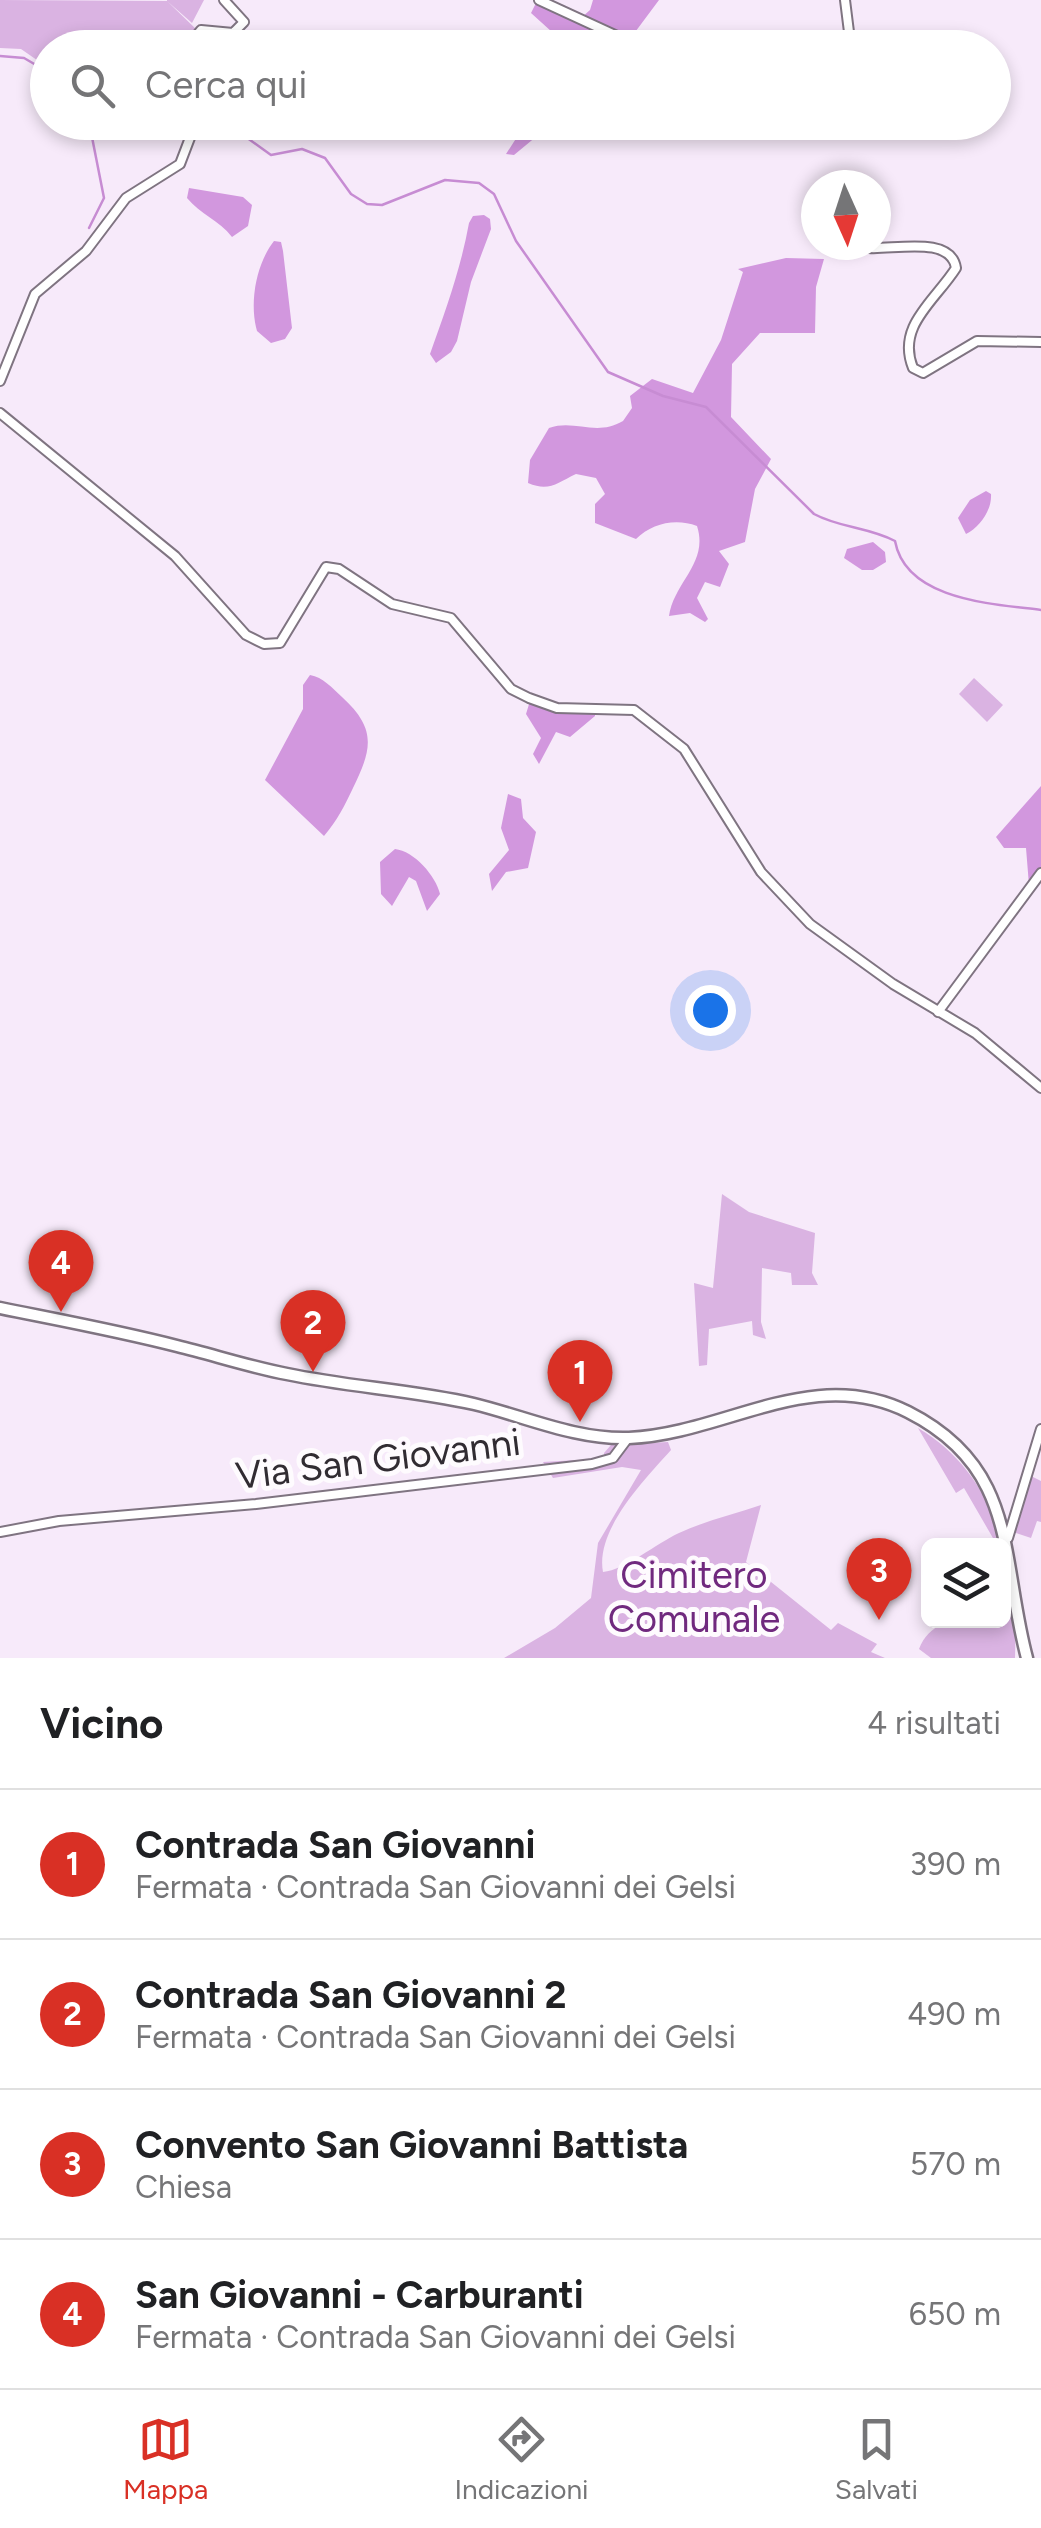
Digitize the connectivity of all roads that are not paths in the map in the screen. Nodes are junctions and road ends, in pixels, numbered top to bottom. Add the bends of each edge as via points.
1 (224, 0) edge
2 (539, 0) edge
3 (845, 0) edge
4 (238, 30) edge
5 (604, 30) edge
6 (849, 30) edge
7 (189, 140) edge
8 (891, 248) edge
9 (1041, 342) edge
10 (0, 380) edge
11 (0, 413) edge
12 (1041, 873) edge
13 (938, 1012) junction
14 (1041, 1088) edge
15 (0, 1308) edge
16 (1041, 1429) edge
17 (628, 1438) junction
18 (1039, 1442) edge
19 (0, 1532) edge
20 (1008, 1538) joint
21 (1011, 1563) edge
22 (1019, 1628) junction
23 (1018, 1658) edge
24 (1027, 1658) edge

1 - 4 street via 242,15
2 - 5 street
3 - 6 street
7 - 10 street via 180,164 126,198 86,251 35,294
8 - 9 street via 948,251 955,258 956,268 910,330 913,368 923,373 977,340
11 - 13 street via 175,556 246,635 264,644 280,644 326,566 339,568 392,604 451,618 511,688 529,698 557,708 634,710 684,748 761,872 810,924
12 - 13 street
13 - 14 street via 975,1033
15 - 17 main road via 286,1374 472,1403
16 - 18 street
17 - 19 street, Via San Giovanni via 613,1458 592,1464
17 - 20 main road, Via San Giovanni via 805,1396 868,1398 910,1413 963,1453 988,1488
18 - 20 street
21 - 22 main road, Via San Giovanni
22 - 23 main road, Via San Giovanni
22 - 24 main road, Via San Giovanni

